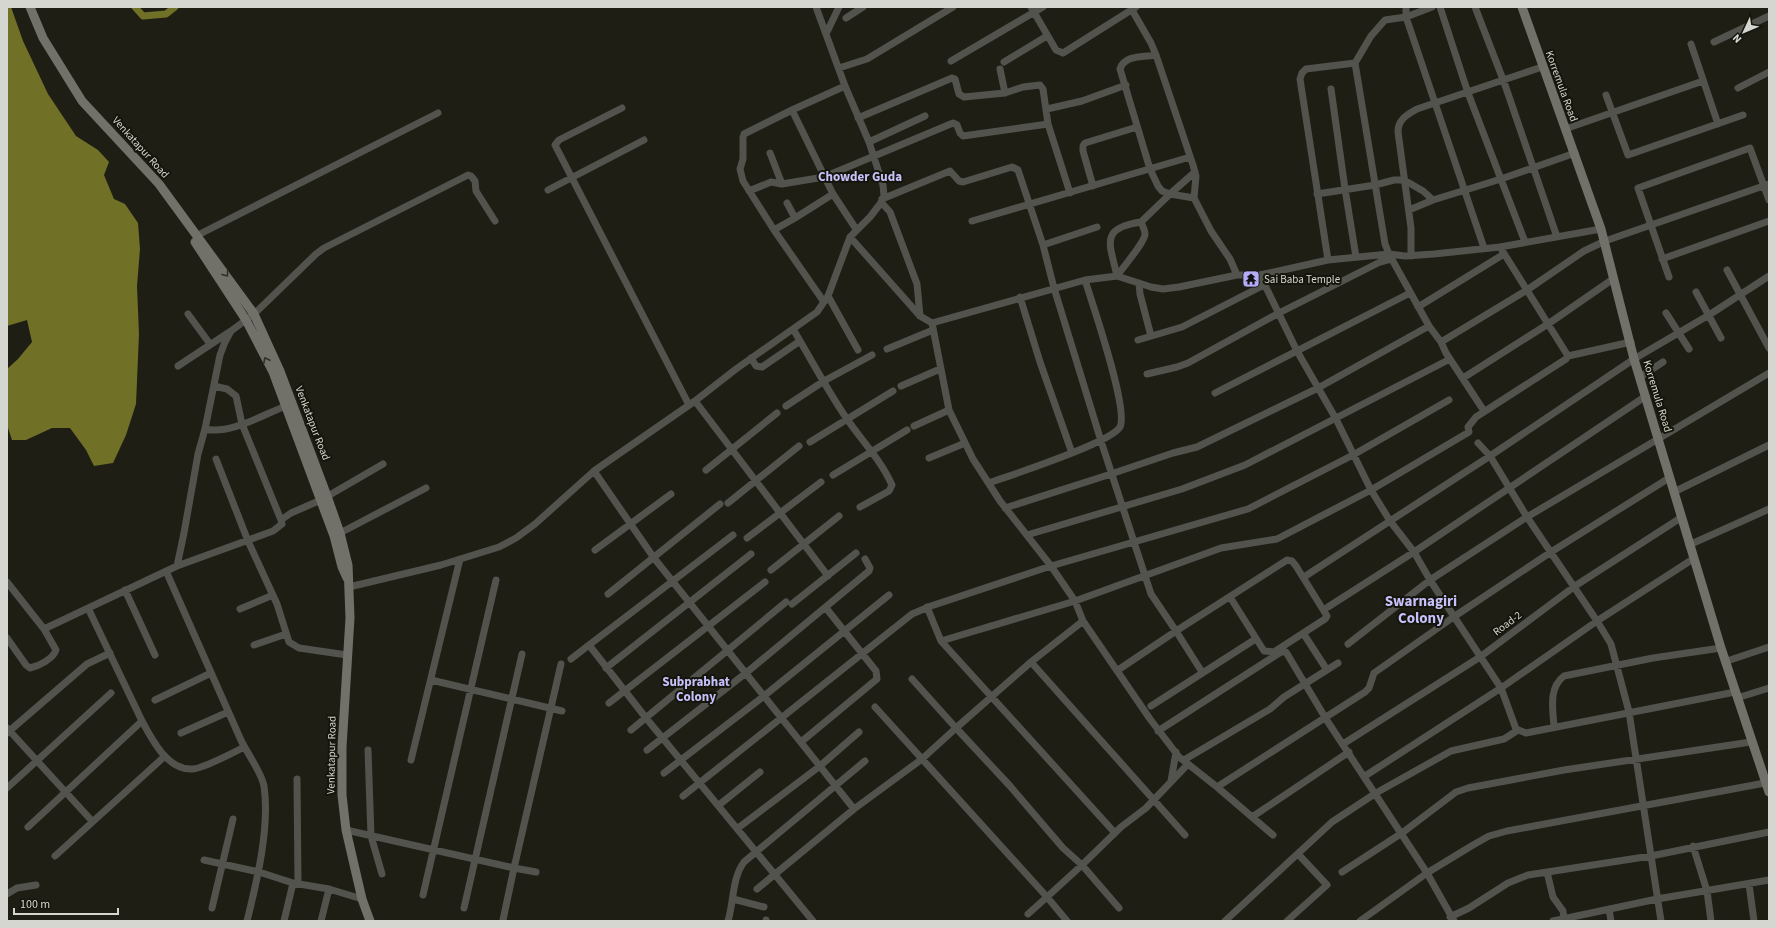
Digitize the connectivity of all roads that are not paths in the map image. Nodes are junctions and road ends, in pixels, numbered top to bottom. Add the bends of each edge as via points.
1 (23, 7) edge
2 (30, 7) edge
3 (816, 7) edge
4 (839, 7) edge
5 (863, 7) edge
6 (953, 7) edge
7 (1043, 7) edge
8 (1406, 7) edge
9 (1432, 7) edge
10 (1440, 7) edge
11 (1476, 7) edge
12 (1522, 7) edge
13 (1134, 8) edge
14 (1032, 10) edge
15 (1769, 16) edge
16 (1406, 17) junction
17 (846, 18) dead end
18 (826, 34) junction
19 (1047, 36) junction
20 (1714, 42) dead end
21 (1691, 44) dead end
22 (1156, 55) junction
23 (951, 61) dead end
24 (1004, 62) dead end
25 (1355, 64) junction
26 (1542, 67) junction
27 (839, 68) junction
28 (1000, 69) dead end
29 (1769, 72) edge
30 (1703, 81) junction
31 (1504, 82) junction
32 (1126, 85) junction
33 (845, 86) junction
34 (1738, 88) dead end
35 (1331, 89) dead end
36 (1005, 93) junction
37 (1468, 93) junction
38 (1606, 95) dead end
39 (1434, 104) junction
40 (622, 108) dead end
41 (1047, 109) junction
42 (792, 110) junction
43 (1612, 112) junction
44 (438, 113) dead end
45 (1743, 115) dead end
46 (925, 116) dead end
47 (858, 118) junction
48 (1048, 124) junction
49 (1718, 124) junction
50 (1137, 127) junction
51 (1565, 129) junction
52 (644, 140) dead end
53 (869, 142) junction
54 (770, 153) dead end
55 (1575, 153) junction
56 (874, 157) junction
57 (1190, 157) junction
58 (1533, 168) junction
59 (1150, 169) junction
60 (1195, 172) junction
61 (824, 177) junction
62 (572, 178) junction
63 (1501, 179) junction
64 (1404, 180) junction
65 (782, 184) junction
66 (1375, 185) junction
67 (1766, 185) edge
68 (1093, 186) junction
69 (1345, 189) junction
70 (548, 190) dead end
71 (1463, 190) junction
72 (749, 191) junction
73 (1070, 193) junction
74 (832, 194) junction
75 (1170, 194) junction
76 (1317, 194) junction
77 (1194, 198) junction
78 (1433, 200) junction
79 (1769, 200) edge
80 (882, 201) junction
81 (787, 203) dead end
82 (1030, 203) junction
83 (1409, 210) junction
84 (795, 218) junction
85 (495, 220) dead end
86 (972, 221) dead end
87 (1769, 221) edge
88 (1141, 222) junction
89 (1651, 225) junction
90 (1097, 227) dead end
91 (856, 229) junction
92 (1601, 229) junction
93 (774, 230) junction
94 (198, 235) junction
95 (850, 237) junction
96 (1557, 237) junction
97 (1605, 241) junction
98 (1525, 242) junction
99 (1043, 245) junction
100 (1500, 247) junction
101 (1484, 248) junction
102 (1504, 254) junction
103 (1411, 256) junction
104 (1356, 257) junction
105 (1390, 257) junction
106 (1662, 259) junction
107 (1328, 260) junction
108 (1727, 270) dead end
109 (1237, 275) junction
110 (1260, 275) junction
111 (1117, 276) junction
112 (1769, 276) edge
113 (1669, 277) dead end
114 (1613, 279) junction
115 (1085, 280) junction
116 (1139, 283) junction
117 (1264, 285) junction
118 (1054, 288) junction
119 (1527, 290) junction
120 (1696, 292) dead end
121 (1410, 293) junction
122 (1739, 294) junction
123 (1020, 297) junction
124 (826, 299) junction
125 (1418, 307) junction
126 (1666, 313) dead end
127 (188, 314) dead end
128 (254, 314) junction
129 (1279, 314) junction
130 (1709, 315) junction
131 (920, 316) junction
132 (246, 320) junction
133 (1548, 324) junction
134 (932, 326) junction
135 (1429, 326) junction
136 (793, 329) junction
137 (231, 331) junction
138 (1678, 334) junction
139 (1151, 336) junction
140 (1721, 338) dead end
141 (1138, 340) dead end
142 (800, 341) junction
143 (1441, 342) junction
144 (1631, 342) junction
145 (210, 344) junction
146 (1769, 348) edge
147 (887, 349) dead end
148 (1689, 349) dead end
149 (858, 350) dead end
150 (1297, 351) junction
151 (872, 355) dead end
152 (1568, 356) junction
153 (751, 358) junction
154 (1450, 359) junction
155 (1634, 359) junction
156 (1663, 362) dead end
157 (178, 366) dead end
158 (940, 369) junction
159 (1769, 373) edge
160 (1147, 374) dead end
161 (1640, 377) junction
162 (1463, 378) junction
163 (824, 382) junction
164 (214, 386) junction
165 (901, 386) dead end
166 (1318, 388) junction
167 (893, 390) dead end
168 (1215, 393) dead end
169 (1646, 396) junction
170 (1448, 400) dead end
171 (692, 403) junction
172 (286, 406) junction
173 (786, 406) dead end
174 (949, 410) junction
175 (1484, 411) junction
176 (777, 412) dead end
177 (847, 418) junction
178 (1336, 419) junction
179 (242, 424) junction
180 (914, 426) dead end
181 (205, 428) junction
182 (907, 430) dead end
183 (1658, 439) junction
184 (1101, 441) junction
185 (810, 442) dead end
186 (1478, 443) dead end
187 (964, 444) junction
188 (1769, 445) edge
189 (799, 446) dead end
190 (732, 449) junction
191 (872, 451) junction
192 (1072, 453) junction
193 (1353, 455) junction
194 (1490, 456) junction
195 (929, 458) dead end
196 (216, 459) dead end
197 (383, 464) dead end
198 (706, 470) dead end
199 (594, 472) junction
200 (1111, 474) junction
201 (833, 475) dead end
202 (1669, 478) junction
203 (756, 480) junction
204 (821, 482) dead end
205 (989, 483) junction
206 (426, 488) dead end
207 (1509, 488) junction
208 (1370, 490) junction
209 (1674, 492) junction
210 (671, 494) dead end
211 (324, 498) junction
212 (728, 503) dead end
213 (720, 504) dead end
214 (860, 507) dead end
215 (1123, 507) junction
216 (1005, 508) junction
217 (1769, 509) edge
218 (781, 512) junction
219 (839, 516) dead end
220 (1527, 517) junction
221 (1682, 517) junction
222 (281, 520) junction
223 (1390, 521) junction
224 (630, 525) junction
225 (340, 533) junction
226 (734, 534) dead end
227 (1027, 534) junction
228 (747, 538) dead end
229 (248, 541) junction
230 (1135, 543) junction
231 (805, 544) junction
232 (1689, 545) junction
233 (595, 550) dead end
234 (1414, 552) junction
235 (1551, 552) junction
236 (856, 553) dead end
237 (751, 554) dead end
238 (654, 558) junction
239 (1693, 558) junction
240 (460, 559) junction
241 (865, 559) dead end
242 (177, 566) junction
243 (1051, 566) junction
244 (771, 570) dead end
245 (166, 571) junction
246 (1307, 574) dead end
247 (1146, 575) junction
248 (828, 576) junction
249 (496, 580) dead end
250 (672, 580) junction
251 (1430, 580) junction
252 (7, 582) edge
253 (765, 582) dead end
254 (348, 583) junction
255 (1575, 586) junction
256 (125, 590) junction
257 (608, 594) dead end
258 (273, 595) junction
259 (889, 595) dead end
260 (1230, 597) junction
261 (1075, 601) junction
262 (689, 602) junction
263 (928, 607) junction
264 (1328, 607) dead end
265 (88, 608) junction
266 (826, 608) junction
267 (240, 609) dead end
268 (1454, 616) junction
269 (1083, 621) junction
270 (1598, 621) junction
271 (707, 626) junction
272 (44, 629) junction
273 (844, 631) junction
274 (1176, 631) junction
275 (286, 634) junction
276 (1305, 636) dead end
277 (7, 638) edge
278 (1254, 640) dead end
279 (941, 641) junction
280 (1348, 644) dead end
281 (254, 645) dead end
282 (589, 645) junction
283 (1769, 647) edge
284 (1721, 648) junction
285 (727, 651) junction
286 (110, 653) junction
287 (522, 654) dead end
288 (862, 654) junction
289 (155, 655) dead end
290 (347, 656) junction
291 (1480, 657) junction
292 (571, 659) dead end
293 (1727, 661) junction
294 (1031, 662) junction
295 (1338, 663) dead end
296 (561, 664) dead end
297 (1617, 665) junction
298 (606, 668) junction
299 (1118, 670) junction
300 (1327, 670) junction
301 (1202, 672) junction
302 (211, 673) junction
303 (746, 673) junction
304 (912, 679) dead end
305 (431, 680) junction
306 (1306, 684) junction
307 (1501, 688) junction
308 (1769, 688) edge
309 (471, 689) junction
310 (625, 692) junction
311 (110, 693) dead end
312 (1736, 695) junction
313 (764, 696) junction
314 (991, 696) junction
315 (512, 699) junction
316 (155, 700) dead end
317 (609, 703) dead end
318 (1151, 706) dead end
319 (875, 707) dead end
320 (552, 708) junction
321 (562, 711) dead end
322 (228, 712) junction
323 (1629, 712) junction
324 (646, 718) junction
325 (782, 718) junction
326 (1326, 718) junction
327 (142, 722) junction
328 (1554, 727) junction
329 (956, 728) junction
330 (631, 730) dead end
331 (1158, 730) junction
332 (1518, 730) junction
333 (8, 731) edge
334 (859, 732) dead end
335 (181, 733) dead end
336 (662, 738) junction
337 (801, 742) junction
338 (1751, 742) junction
339 (1343, 744) junction
340 (244, 747) junction
341 (368, 750) dead end
342 (647, 750) dead end
343 (1176, 752) junction
344 (1349, 752) junction
345 (165, 756) junction
346 (922, 759) junction
347 (1637, 759) junction
348 (411, 760) dead end
349 (681, 760) junction
350 (37, 761) junction
351 (866, 761) dead end
352 (1186, 762) junction
353 (820, 766) junction
354 (760, 772) dead end
355 (664, 773) dead end
356 (1364, 776) junction
357 (297, 779) dead end
358 (1171, 781) junction
359 (700, 782) junction
360 (1765, 783) junction
361 (835, 786) junction
362 (7, 788) edge
363 (1217, 788) junction
364 (66, 792) junction
365 (1769, 792) edge
366 (1376, 793) junction
367 (683, 796) dead end
368 (1154, 799) junction
369 (719, 805) junction
370 (1642, 805) junction
371 (854, 809) junction
372 (1252, 817) junction
373 (233, 819) dead end
374 (92, 821) junction
375 (28, 827) dead end
376 (738, 828) junction
377 (346, 830) junction
378 (1769, 832) edge
379 (1115, 833) junction
380 (1402, 833) junction
381 (1185, 835) dead end
382 (1273, 835) dead end
383 (371, 836) junction
384 (1694, 846) junction
385 (434, 850) junction
386 (756, 852) junction
387 (1298, 854) junction
388 (55, 856) dead end
389 (1651, 856) junction
390 (204, 860) dead end
391 (476, 860) junction
392 (223, 864) junction
393 (1082, 865) junction
394 (514, 868) junction
395 (259, 872) junction
396 (536, 872) dead end
397 (1342, 872) dead end
398 (1547, 872) junction
399 (1427, 873) junction
400 (382, 874) dead end
401 (775, 874) junction
402 (1769, 880) edge
403 (295, 883) junction
404 (1749, 884) junction
405 (36, 885) dead end
406 (329, 889) junction
407 (757, 889) dead end
408 (1706, 891) junction
409 (7, 894) edge
410 (423, 895) dead end
411 (1047, 897) junction
412 (362, 899) junction
413 (733, 899) junction
414 (1657, 899) junction
415 (764, 907) dead end
416 (212, 908) dead end
417 (464, 908) dead end
418 (1119, 908) dead end
419 (1609, 909) junction
420 (1028, 914) dead end
421 (1452, 919) edge
422 (503, 920) edge
423 (1564, 920) edge
424 (248, 921) edge
425 (284, 921) edge
426 (321, 921) edge
427 (370, 921) edge
428 (728, 921) edge
429 (813, 921) edge
430 (1067, 921) edge
431 (1225, 921) edge
432 (1287, 921) edge
433 (1360, 921) edge
434 (1553, 921) edge
435 (1611, 921) edge
436 (1661, 921) edge
437 (1711, 921) edge
438 (1754, 921) edge

1 - 132 street via 39,40 78,104 155,188 193,238
2 - 94 street, Venkatapur Road via 43,38 82,101 158,184
3 - 18 street
4 - 18 street
5 - 17 street
6 - 27 street via 867,59
7 - 14 street
8 - 16 street
9 - 16 street
10 - 37 street
11 - 31 street
12 - 26 street, Korremula Road
13 - 19 street via 1063,53 1056,50
13 - 22 street
14 - 19 street
14 - 23 street
15 - 20 street
16 - 25 street via 1385,20 1371,36
16 - 39 street
18 - 27 street
19 - 24 street
21 - 30 street
22 - 32 street via 1129,58 1124,61 1120,69
22 - 57 street
25 - 66 street
25 - 76 street via 1306,69 1300,79
26 - 31 street
26 - 51 street, Korremula Road
27 - 33 street
28 - 36 street
29 - 34 street
30 - 43 street
30 - 49 street
31 - 37 street
31 - 58 street
32 - 41 street via 1082,101
32 - 50 street
33 - 42 street
33 - 47 street
35 - 69 street
36 - 41 street via 1040,85 1043,88
36 - 47 street via 964,97 959,94 955,79 952,78
37 - 39 street
37 - 63 street
38 - 43 street
39 - 64 street via 1405,116 1398,126
39 - 71 street
40 - 62 street via 556,143 556,148
41 - 48 street
42 - 61 street
42 - 72 street via 752,129 742,137 743,159 740,170
43 - 49 street via 1628,155
43 - 51 street
44 - 94 street
45 - 49 street
46 - 53 street
47 - 53 street
48 - 56 street via 963,136 953,123
48 - 73 street
50 - 59 street
50 - 68 street via 1085,143 1083,151
51 - 55 street, Korremula Road
52 - 62 street
53 - 56 street
54 - 65 street
55 - 58 street
55 - 92 street, Korremula Road
56 - 61 street
56 - 80 street via 883,185
57 - 59 street
57 - 60 street
58 - 63 street
58 - 96 street
59 - 68 street
59 - 75 street via 1162,191
60 - 75 street
60 - 77 street
61 - 65 street
61 - 74 street
62 - 70 street
62 - 171 street
63 - 71 street
63 - 98 street
64 - 66 street
64 - 78 street
64 - 83 street
65 - 72 street via 771,182
66 - 69 street
66 - 105 street via 1385,244
67 - 79 street
67 - 89 street
67 - 89 street via 1750,148 1742,150 1638,188
68 - 73 street
69 - 76 street
69 - 104 street
71 - 78 street
71 - 101 street
72 - 93 street
73 - 82 street
74 - 84 street
74 - 91 street
75 - 77 street
75 - 88 street
76 - 107 street
77 - 109 street
78 - 83 street
80 - 82 street via 950,171 963,182 1014,167 1018,170
80 - 91 street via 870,217
80 - 131 street via 890,212 917,284
81 - 84 street
82 - 86 street
82 - 99 street
83 - 103 street
84 - 93 street
85 - 128 street via 476,191 472,176 468,175 324,248
87 - 106 street
88 - 111 street via 1145,233 1143,242
88 - 111 street via 1124,224 1110,236
89 - 97 street
89 - 106 street
90 - 99 street
91 - 95 street
92 - 96 street
92 - 97 street, Korremula Road
93 - 124 street
94 -> 128 street, Venkatapur Road
95 - 124 street
95 - 131 street
96 - 98 street
97 - 114 street, Korremula Road
97 - 119 street via 1584,251
98 - 100 street
99 - 118 street
100 - 101 street
100 - 102 street
101 - 103 street
102 - 119 street
102 - 125 street
103 - 105 street
104 - 105 street
104 - 107 street
105 - 121 street
105 - 129 street
106 - 113 street
107 - 110 street
108 - 122 street
109 - 110 street
109 - 116 street via 1179,288 1163,289
110 - 117 street
111 - 115 street
111 - 116 street
112 - 122 street
114 - 133 street
114 - 144 street, Korremula Road
115 - 118 street
115 - 184 street via 1116,383 1120,406 1121,426
116 - 139 street
117 - 129 street
117 - 139 street via 1182,327
118 - 123 street
118 - 184 street
119 - 133 street
119 - 143 street
120 - 130 street
121 - 125 street
121 - 150 street
122 - 130 street
122 - 146 street
123 - 134 street
123 - 192 street
124 - 136 street via 817,312
124 - 149 street
125 - 135 street
126 - 138 street
127 - 145 street
128 - 132 street
128 - 211 street, Venkatapur Road via 280,371
129 - 150 street
129 - 160 street via 1188,363
130 - 138 street
130 - 140 street
131 - 134 street
132 - 137 street
172 -> 132 street
133 - 152 street
133 - 162 street
134 - 147 street
134 - 158 street
135 - 143 street
135 - 166 street
136 - 142 street
136 - 153 street
137 - 145 street
137 - 164 street via 220,355
138 - 148 street
138 - 155 street
139 - 141 street
142 - 153 street via 762,366 756,366
142 - 163 street
143 - 154 street
144 - 152 street
144 - 155 street, Korremula Road
145 - 157 street
150 - 166 street
150 - 168 street
151 - 163 street
152 - 175 street
153 - 171 street
154 - 162 street
154 - 178 street
155 - 161 street, Korremula Road
155 - 194 street
156 - 161 street
158 - 165 street
158 - 174 street
159 - 183 street
161 - 169 street, Korremula Road
162 - 175 street
163 - 173 street
163 - 177 street
164 - 179 street via 227,389 236,396
164 - 181 street
166 - 178 street
166 - 200 street via 1197,447
167 - 177 street
169 - 183 street, Korremula Road
169 - 207 street
170 - 193 street
171 - 190 street
171 - 199 street
172 - 179 street
172 - 211 street
174 - 180 street
174 - 187 street
175 - 208 street via 1470,423 1469,432
176 - 190 street
177 - 185 street
177 - 191 street
178 - 193 street
178 - 215 street via 1245,465 1182,489
179 - 181 street via 214,431
179 - 222 street
181 - 242 street
182 - 191 street
183 - 202 street, Korremula Road
183 - 220 street
184 - 192 street
184 - 200 street
186 - 194 street
187 - 195 street
187 - 205 street
188 - 209 street
189 - 203 street
190 - 198 street
190 - 203 street
191 - 201 street
191 - 214 street via 892,485 891,489
192 - 205 street
193 - 208 street
193 - 230 street via 1248,509
194 - 207 street
194 - 223 street
196 - 229 street
197 - 211 street
199 - 224 street
199 - 240 street via 516,538 499,547
200 - 215 street
200 - 216 street
202 - 209 street, Korremula Road
202 - 235 street
203 - 212 street
203 - 218 street
204 - 218 street
205 - 216 street
206 - 225 street
207 - 220 street
207 - 234 street
208 - 223 street
208 - 247 street via 1277,539 1221,548
209 - 221 street, Korremula Road
210 - 224 street
211 - 222 street
211 - 225 street, Venkatapur Road
211 - 254 street
213 - 238 street
215 - 227 street
215 - 230 street
216 - 227 street
217 - 232 street
218 - 228 street
218 - 231 street
219 - 231 street
220 - 235 street
220 - 251 street
221 - 232 street, Korremula Road
221 - 255 street, Road-2
222 - 229 street via 282,524 276,529
223 - 234 street
223 - 246 street
224 - 233 street
224 - 238 street
225 - 254 street, Venkatapur Road via 348,565
226 - 250 street
227 - 243 street
229 - 242 street
229 - 258 street
230 - 243 street
230 - 247 street
231 - 244 street
231 - 248 street
232 - 239 street, Korremula Road
234 - 251 street
234 - 264 street
235 - 255 street
235 - 268 street
236 - 248 street
237 - 262 street
238 - 250 street
238 - 257 street
239 - 270 street
239 - 284 street, Korremula Road
240 - 254 street
240 - 305 street
241 - 266 street via 870,571
242 - 245 street
243 - 261 street
243 - 263 street
245 - 256 street
245 - 302 street
247 - 261 street
247 - 274 street via 1151,594
248 - 285 street
249 - 309 street
250 - 262 street
250 - 282 street
251 - 268 street
251 - 280 street
252 - 272 street
253 - 271 street
254 - 290 street, Venkatapur Road via 350,618
255 - 270 street
255 - 291 street, Road-2
256 - 265 street
256 - 289 street
258 - 267 street
258 - 275 street
259 - 273 street
260 - 260 street via 1264,652 1268,653 1274,652 1327,616 1292,561 1287,560
260 - 274 street
261 - 269 street
261 - 279 street
262 - 271 street
262 - 298 street
263 - 279 street
263 - 288 street via 910,616
265 - 272 street
265 - 286 street
266 - 273 street
266 - 303 street
268 - 291 street
268 - 326 street via 1374,673 1365,692
269 - 294 street
269 - 299 street
270 - 297 street via 1611,644
270 - 307 street
271 - 285 street
271 - 310 street
272 - 277 street via 56,650 36,667 30,668 26,665
273 - 288 street
273 - 313 street
274 - 299 street
274 - 301 street
275 - 281 street
275 - 290 street via 289,642 299,648
276 - 300 street
278 - 301 street
279 - 314 street
282 - 292 street
282 - 298 street
283 - 293 street
284 - 293 street, Korremula Road
284 - 297 street
285 - 303 street
285 - 324 street
286 - 327 street
286 - 333 street via 87,664
287 - 315 street
288 - 325 street
288 - 337 street via 876,672 878,679
290 - 377 street, Venkatapur Road via 342,747 342,795
291 - 307 street
291 - 339 street, Road-2
293 - 312 street, Korremula Road
294 - 314 street
294 - 368 street
295 - 300 street
296 - 320 street
297 - 323 street
297 - 328 street via 1560,679 1552,698
298 - 310 street
299 - 331 street
300 - 306 street
301 - 318 street
302 - 316 street
302 - 322 street
303 - 313 street
303 - 336 street
304 - 329 street
305 - 309 street
305 - 348 street
306 - 326 street
306 - 331 street via 1284,651
306 - 352 street
307 - 332 street via 1514,727
307 - 356 street
308 - 312 street
309 - 315 street
309 - 385 street
310 - 317 street
310 - 324 street
311 - 350 street
312 - 323 street
312 - 338 street, Korremula Road
313 - 325 street
313 - 349 street
314 - 329 street
314 - 379 street
315 - 320 street
315 - 391 street
319 - 346 street
320 - 321 street
320 - 394 street
322 - 335 street
322 - 340 street
323 - 328 street
323 - 347 street
324 - 330 street
324 - 336 street
325 - 337 street
325 - 359 street
326 - 339 street
326 - 363 street
327 - 345 street
327 - 364 street
328 - 332 street via 1526,733
329 - 346 street
329 - 393 street via 1063,848
331 - 343 street
332 - 366 street via 1504,739 1451,751
333 - 350 street
334 - 353 street
336 - 342 street
336 - 349 street
337 - 353 street
338 - 347 street
338 - 360 street, Korremula Road
339 - 344 street
340 - 345 street via 194,769 179,766
340 - 395 street via 264,787 264,828
341 - 383 street
343 - 352 street
343 - 358 street
344 - 356 street
344 - 372 street
345 - 374 street
346 - 371 street
346 - 411 street
347 - 370 street
347 - 380 street via 1468,788 1456,792
349 - 355 street
349 - 359 street
350 - 362 street
350 - 364 street
351 - 361 street
352 - 358 street
352 - 363 street
353 - 361 street
353 - 376 street
354 - 369 street
356 - 366 street
357 - 403 street
358 - 368 street
359 - 367 street
359 - 369 street
360 - 365 street, Korremula Road
360 - 370 street
361 - 371 street
361 - 386 street
363 - 372 street
364 - 374 street
364 - 375 street
366 - 380 street
366 - 387 street via 1332,822
368 - 379 street
368 - 381 street
369 - 376 street
370 - 389 street
370 - 399 street via 1489,836
371 - 401 street
372 - 382 street
373 - 392 street
374 - 388 street
376 - 386 street
377 - 383 street
377 - 412 street, Venkatapur Road
378 - 384 street
379 - 393 street
380 - 397 street
380 - 399 street
383 - 385 street
383 - 400 street
384 - 389 street
384 - 408 street
385 - 391 street
385 - 410 street
386 - 401 street
386 - 413 street via 739,868
387 - 431 street
387 - 432 street via 1327,886
389 - 398 street
389 - 414 street
390 - 392 street
391 - 394 street
391 - 417 street
392 - 395 street
392 - 416 street
393 - 411 street
393 - 418 street
394 - 396 street
394 - 422 street
395 - 403 street
395 - 424 street
398 - 421 street via 1528,875 1508,883
398 - 423 street via 1552,897 1563,911
399 - 421 street
399 - 433 street
401 - 407 street
401 - 429 street
402 - 404 street
403 - 406 street
403 - 425 street
404 - 408 street
404 - 438 street
405 - 409 street via 17,888
406 - 412 street
406 - 426 street
408 - 414 street
408 - 437 street
411 - 420 street
411 - 430 street
412 - 427 street, Venkatapur Road
413 - 415 street
413 - 428 street
414 - 419 street
414 - 436 street
419 - 423 street
419 - 435 street
423 - 434 street

